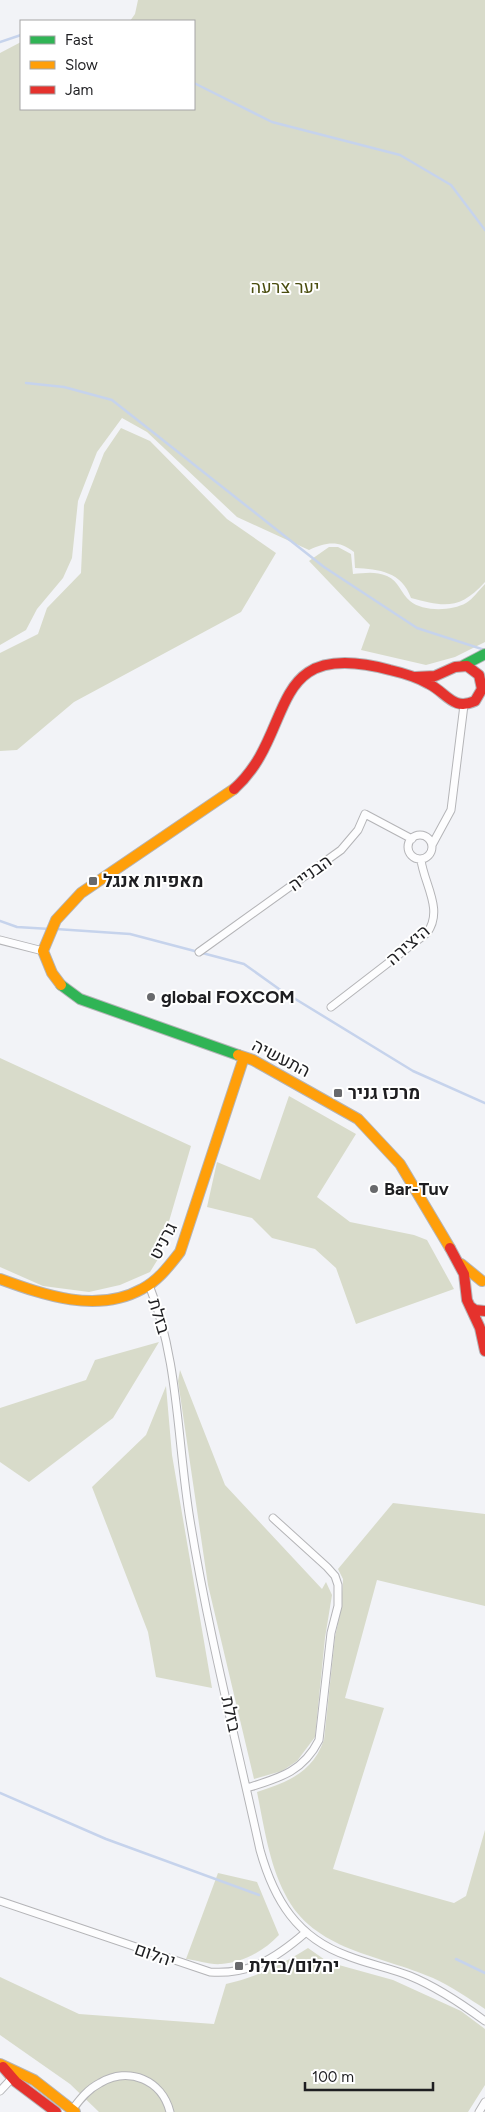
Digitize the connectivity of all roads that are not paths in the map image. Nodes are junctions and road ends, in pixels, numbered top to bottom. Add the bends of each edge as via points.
1 (485, 654) edge
2 (485, 662) edge
3 (464, 665) junction
4 (450, 670) junction
5 (415, 677) junction
6 (482, 679) edge
7 (446, 696) junction
8 (480, 699) edge
9 (464, 705) junction
10 (412, 839) junction
11 (432, 845) junction
12 (421, 860) junction
13 (0, 940) edge
14 (43, 950) junction
15 (199, 952) dead end
16 (331, 1007) dead end
17 (244, 1057) junction
18 (458, 1261) junction
19 (0, 1279) edge
20 (483, 1282) edge
21 (149, 1285) junction
22 (467, 1292) junction
23 (471, 1307) junction
24 (485, 1311) edge
25 (485, 1351) edge
26 (273, 1518) dead end
27 (247, 1788) junction
28 (0, 1901) edge
29 (305, 1933) junction
30 (485, 2021) edge
31 (1, 2065) edge
32 (15, 2075) junction
33 (0, 2091) edge
34 (485, 2102) edge
35 (73, 2111) edge
36 (56, 2112) edge
37 (170, 2112) edge
38 (478, 2112) edge

1 - 3 street
2 - 6 street
3 - 4 street
3 - 6 street via 473,668
4 - 5 street via 435,676
4 - 7 street via 443,684
5 - 7 street
5 - 14 street via 349,662 328,663 312,669 290,691 260,756 244,781 81,893 56,920
6 - 8 street
7 - 9 street via 452,702
8 - 9 street
9 - 11 street via 451,810
10 - 11 street via 424,836
10 - 12 street via 410,854
10 - 15 street, הבנייה via 365,814 358,830 341,850
11 - 12 street via 430,854
12 - 16 street, היצירה via 434,906 431,927
13 - 14 street
14 - 17 street, התעשיה via 52,976 59,985 80,999
17 - 18 street, התעשיה via 358,1118 400,1164
17 - 21 street, גרניט via 180,1252 169,1268
18 - 20 street, התעשיה
18 - 22 street, התעשיה
19 - 21 street, גרניט via 48,1296 87,1302 124,1297
20 - 22 street via 472,1284
21 - 27 street, בזלת via 168,1344 193,1536
22 - 23 street, התעשיה
23 - 24 street
23 - 25 street
26 - 27 street via 335,1576 338,1606 331,1633 319,1740 312,1753 290,1772
27 - 29 street, בזלת via 260,1850 273,1888 286,1912
28 - 29 street, יהלום via 210,1972 226,1974 273,1959
29 - 30 street, בזלת via 332,1950 427,1984
31 - 32 street
32 - 33 street
32 - 35 street via 34,2080
32 - 36 street
34 - 38 street
35 - 37 street via 98,2083 129,2075 148,2081 157,2088

